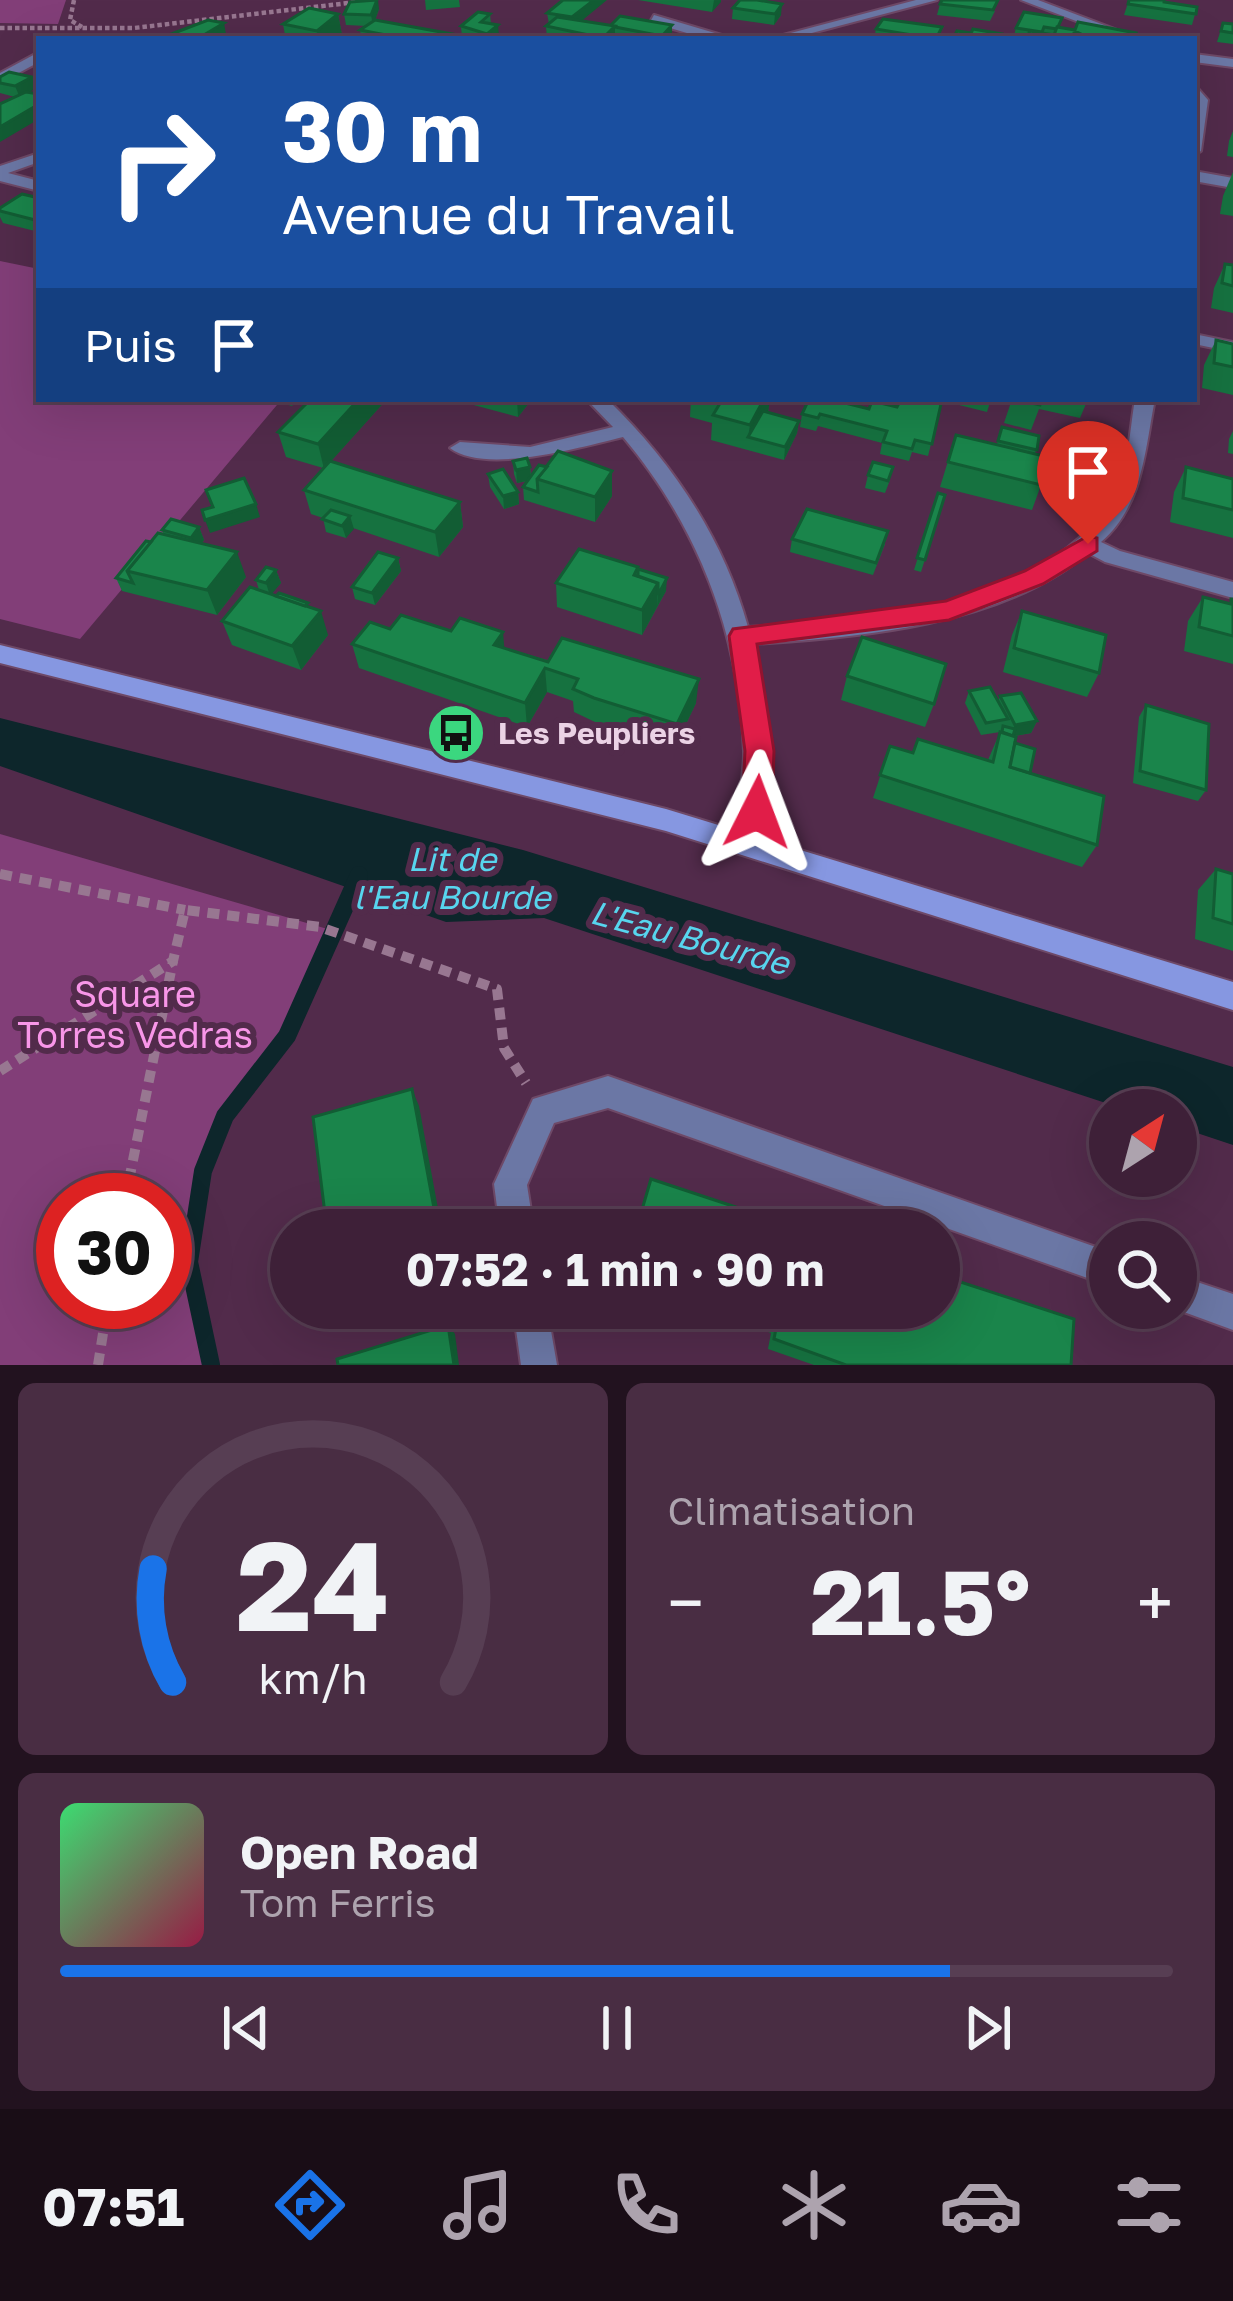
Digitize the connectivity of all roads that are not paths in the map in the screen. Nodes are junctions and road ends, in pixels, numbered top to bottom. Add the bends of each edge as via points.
1 (932, 0) edge
2 (1027, 0) edge
3 (654, 19) edge
4 (710, 36) edge
5 (807, 36) edge
6 (1127, 36) edge
7 (36, 58) edge
8 (1197, 58) edge
9 (1233, 63) edge
10 (0, 79) edge
11 (1197, 93) edge
12 (1197, 129) edge
13 (36, 158) edge
14 (0, 174) edge
15 (1197, 177) edge
16 (1233, 183) edge
17 (36, 185) edge
18 (1197, 340) edge
19 (1233, 347) edge
20 (599, 402) edge
21 (1144, 402) edge
22 (629, 429) junction
23 (460, 448) dead end
24 (1088, 544) junction
25 (1233, 590) edge
26 (742, 636) junction
27 (0, 655) edge
28 (747, 843) junction
29 (1233, 996) edge
30 (514, 1209) edge
31 (940, 1209) edge
32 (960, 1216) edge
33 (1089, 1262) edge
34 (1197, 1299) edge
35 (1233, 1312) edge
36 (533, 1329) edge
37 (539, 1365) edge

1 - 5 street
2 - 6 street
3 - 4 street
7 - 10 street
8 - 9 street
11 - 12 street
13 - 14 street
14 - 17 street
15 - 16 street
18 - 19 street
20 - 22 street
21 - 24 street via 1127,488
22 - 23 street via 530,453
22 - 26 street via 697,518
24 - 25 street
24 - 26 street via 1034,578 949,610
26 - 28 street via 760,751 761,793
27 - 28 street
28 - 29 street
30 - 31 street via 510,1184 544,1110 608,1092
32 - 33 street
34 - 35 street
36 - 37 street

